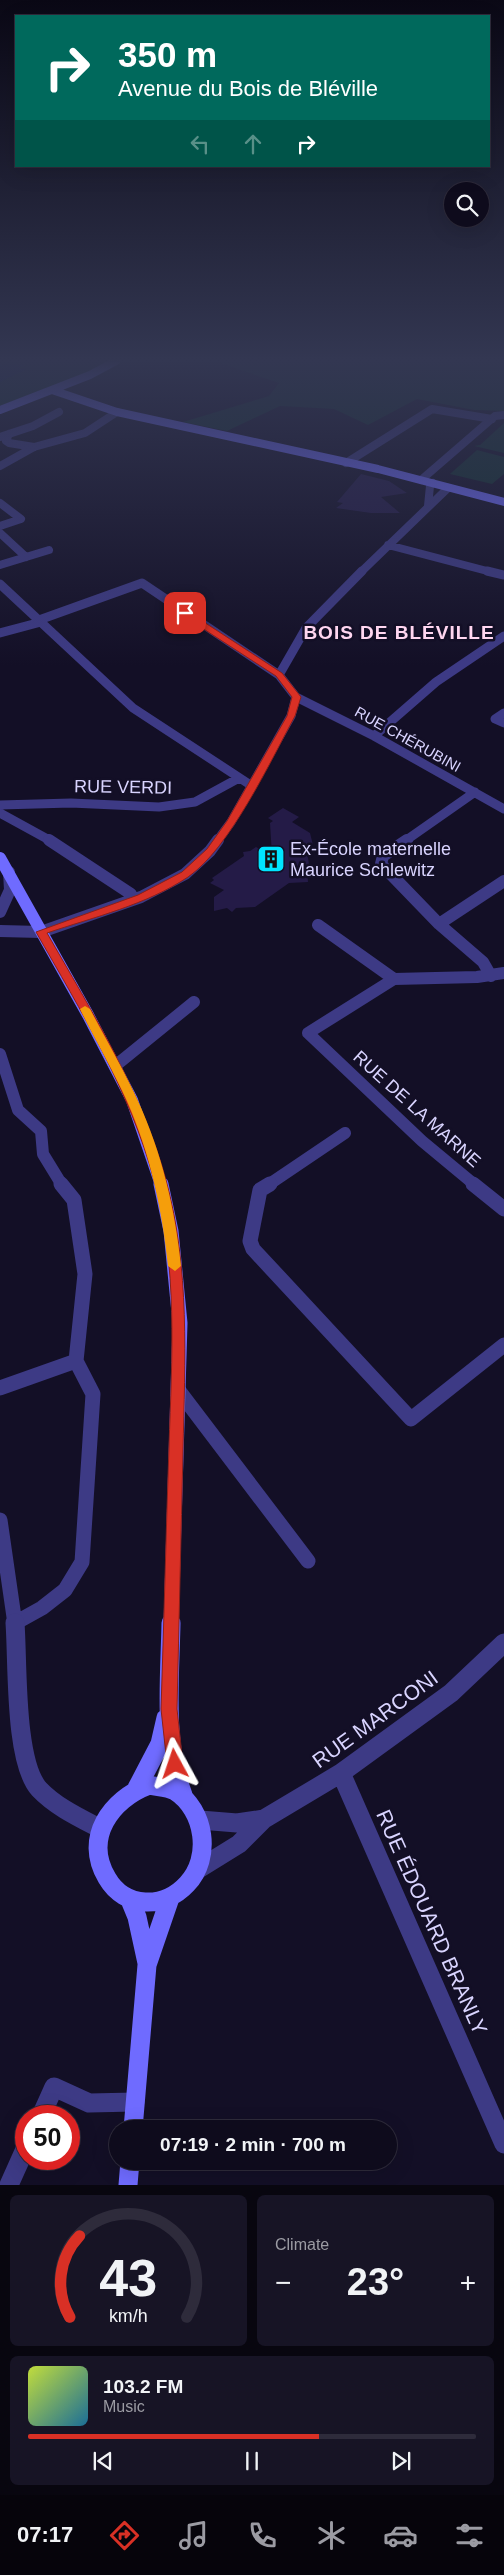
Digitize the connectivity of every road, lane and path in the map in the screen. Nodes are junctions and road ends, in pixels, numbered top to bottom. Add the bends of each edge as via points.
1 (346, 463) edge
2 (441, 463) edge
3 (421, 480) junction
4 (433, 483) junction
5 (448, 488) junction
6 (504, 502) edge
7 (0, 503) edge
8 (428, 506) junction
9 (0, 526) edge
10 (0, 533) edge
11 (388, 545) junction
12 (49, 550) dead end
13 (26, 556) junction
14 (0, 565) edge
15 (504, 575) edge
16 (0, 584) edge
17 (40, 621) junction
18 (0, 633) edge
19 (504, 636) edge
20 (279, 675) junction
21 (296, 697) junction
22 (504, 713) edge
23 (504, 723) edge
24 (374, 736) junction
25 (240, 778) junction
26 (252, 786) junction
27 (475, 792) junction
28 (0, 805) edge
29 (504, 809) edge
30 (0, 813) edge
31 (0, 858) edge
32 (9, 872) junction
33 (504, 881) edge
34 (131, 894) dead end
35 (0, 912) edge
36 (439, 924) junction
37 (318, 925) dead end
38 (0, 931) edge
39 (41, 932) junction
40 (504, 973) edge
41 (492, 976) junction
42 (394, 979) junction
43 (194, 1002) dead end
44 (0, 1054) edge
45 (115, 1066) junction
46 (345, 1133) dead end
47 (504, 1210) edge
48 (504, 1345) edge
49 (76, 1361) junction
50 (0, 1388) edge
51 (178, 1391) junction
52 (0, 1520) edge
53 (308, 1561) dead end
54 (15, 1623) junction
55 (504, 1643) edge
56 (169, 1709) junction
57 (341, 1773) junction
58 (137, 1788) junction
59 (182, 1795) junction
60 (200, 1820) junction
61 (264, 1820) junction
62 (101, 1829) junction
63 (197, 1870) junction
64 (170, 1898) junction
65 (130, 1900) junction
66 (147, 1965) junction
67 (135, 2102) junction
68 (46, 2105) edge
69 (134, 2120) edge
70 (504, 2144) edge
71 (16, 2170) edge
72 (129, 2170) edge
73 (9, 2185) edge
74 (128, 2185) edge

1 - 3 main road
2 - 3 street
3 - 4 main road
4 - 5 main road
4 - 8 street
5 - 6 main road
5 - 8 street
7 - 9 street via 21,519
8 - 11 street
10 - 13 street
11 - 15 street
11 - 20 street via 306,628
12 - 13 street
13 - 14 street
16 - 17 street
17 - 18 street
17 - 20 street via 142,583
17 - 25 street via 133,708
19 - 24 street via 432,682
20 - 21 street
21 - 24 street, RUE CHÉRUBINI
21 - 26 street via 291,716
22 - 23 street via 495,719
24 - 27 street, RUE CHÉRUBINI
25 - 26 street
25 - 28 street, RUE VERDI via 195,802 159,807 71,803
26 - 39 street via 210,851 185,874 141,898
27 - 29 street, RUE CHÉRUBINI
27 - 36 street via 383,856 380,864
30 - 34 street via 35,830
31 - 32 main road
32 - 35 street via 10,890
32 - 39 main road
33 - 36 street
36 - 41 street via 483,962
37 - 42 street
38 - 39 street
39 - 45 main road
40 - 41 street
41 - 42 street
42 - 47 street, RUE DE LA MARNE via 308,1033 422,1141
43 - 45 street
44 - 49 street via 18,1110 41,1131 43,1154 74,1200 85,1274
45 - 51 main road via 146,1136 171,1231 180,1323
46 - 48 street via 260,1190 250,1241 253,1249 411,1419
49 - 50 street
49 - 54 street via 93,1394 82,1562 64,1590 42,1608
51 - 53 street
51 - 56 main road
52 - 54 street
54 - 62 street via 22,1728 36,1785 66,1810
55 - 57 street, RUE MARCONI via 451,1693
56 - 58 main road via 160,1744
56 - 59 main road via 175,1774
57 - 61 street, RUE MARCONI
57 - 70 street, RUE ÉDOUARD BRANLY
58 - 59 main road via 161,1785
58 - 62 main road via 115,1804
59 - 60 main road
60 - 61 street, RUE MARCONI via 237,1823
60 - 63 main road via 202,1854
61 - 63 street, RUE MARCONI via 239,1844
62 - 65 main road via 99,1844 104,1872 119,1893
63 - 64 main road via 186,1886
64 - 65 main road via 157,1903
64 - 66 main road
65 - 66 main road
66 - 67 main road
67 - 68 street via 89,2103 54,2087
67 - 69 main road
71 - 73 street
72 - 74 main road

